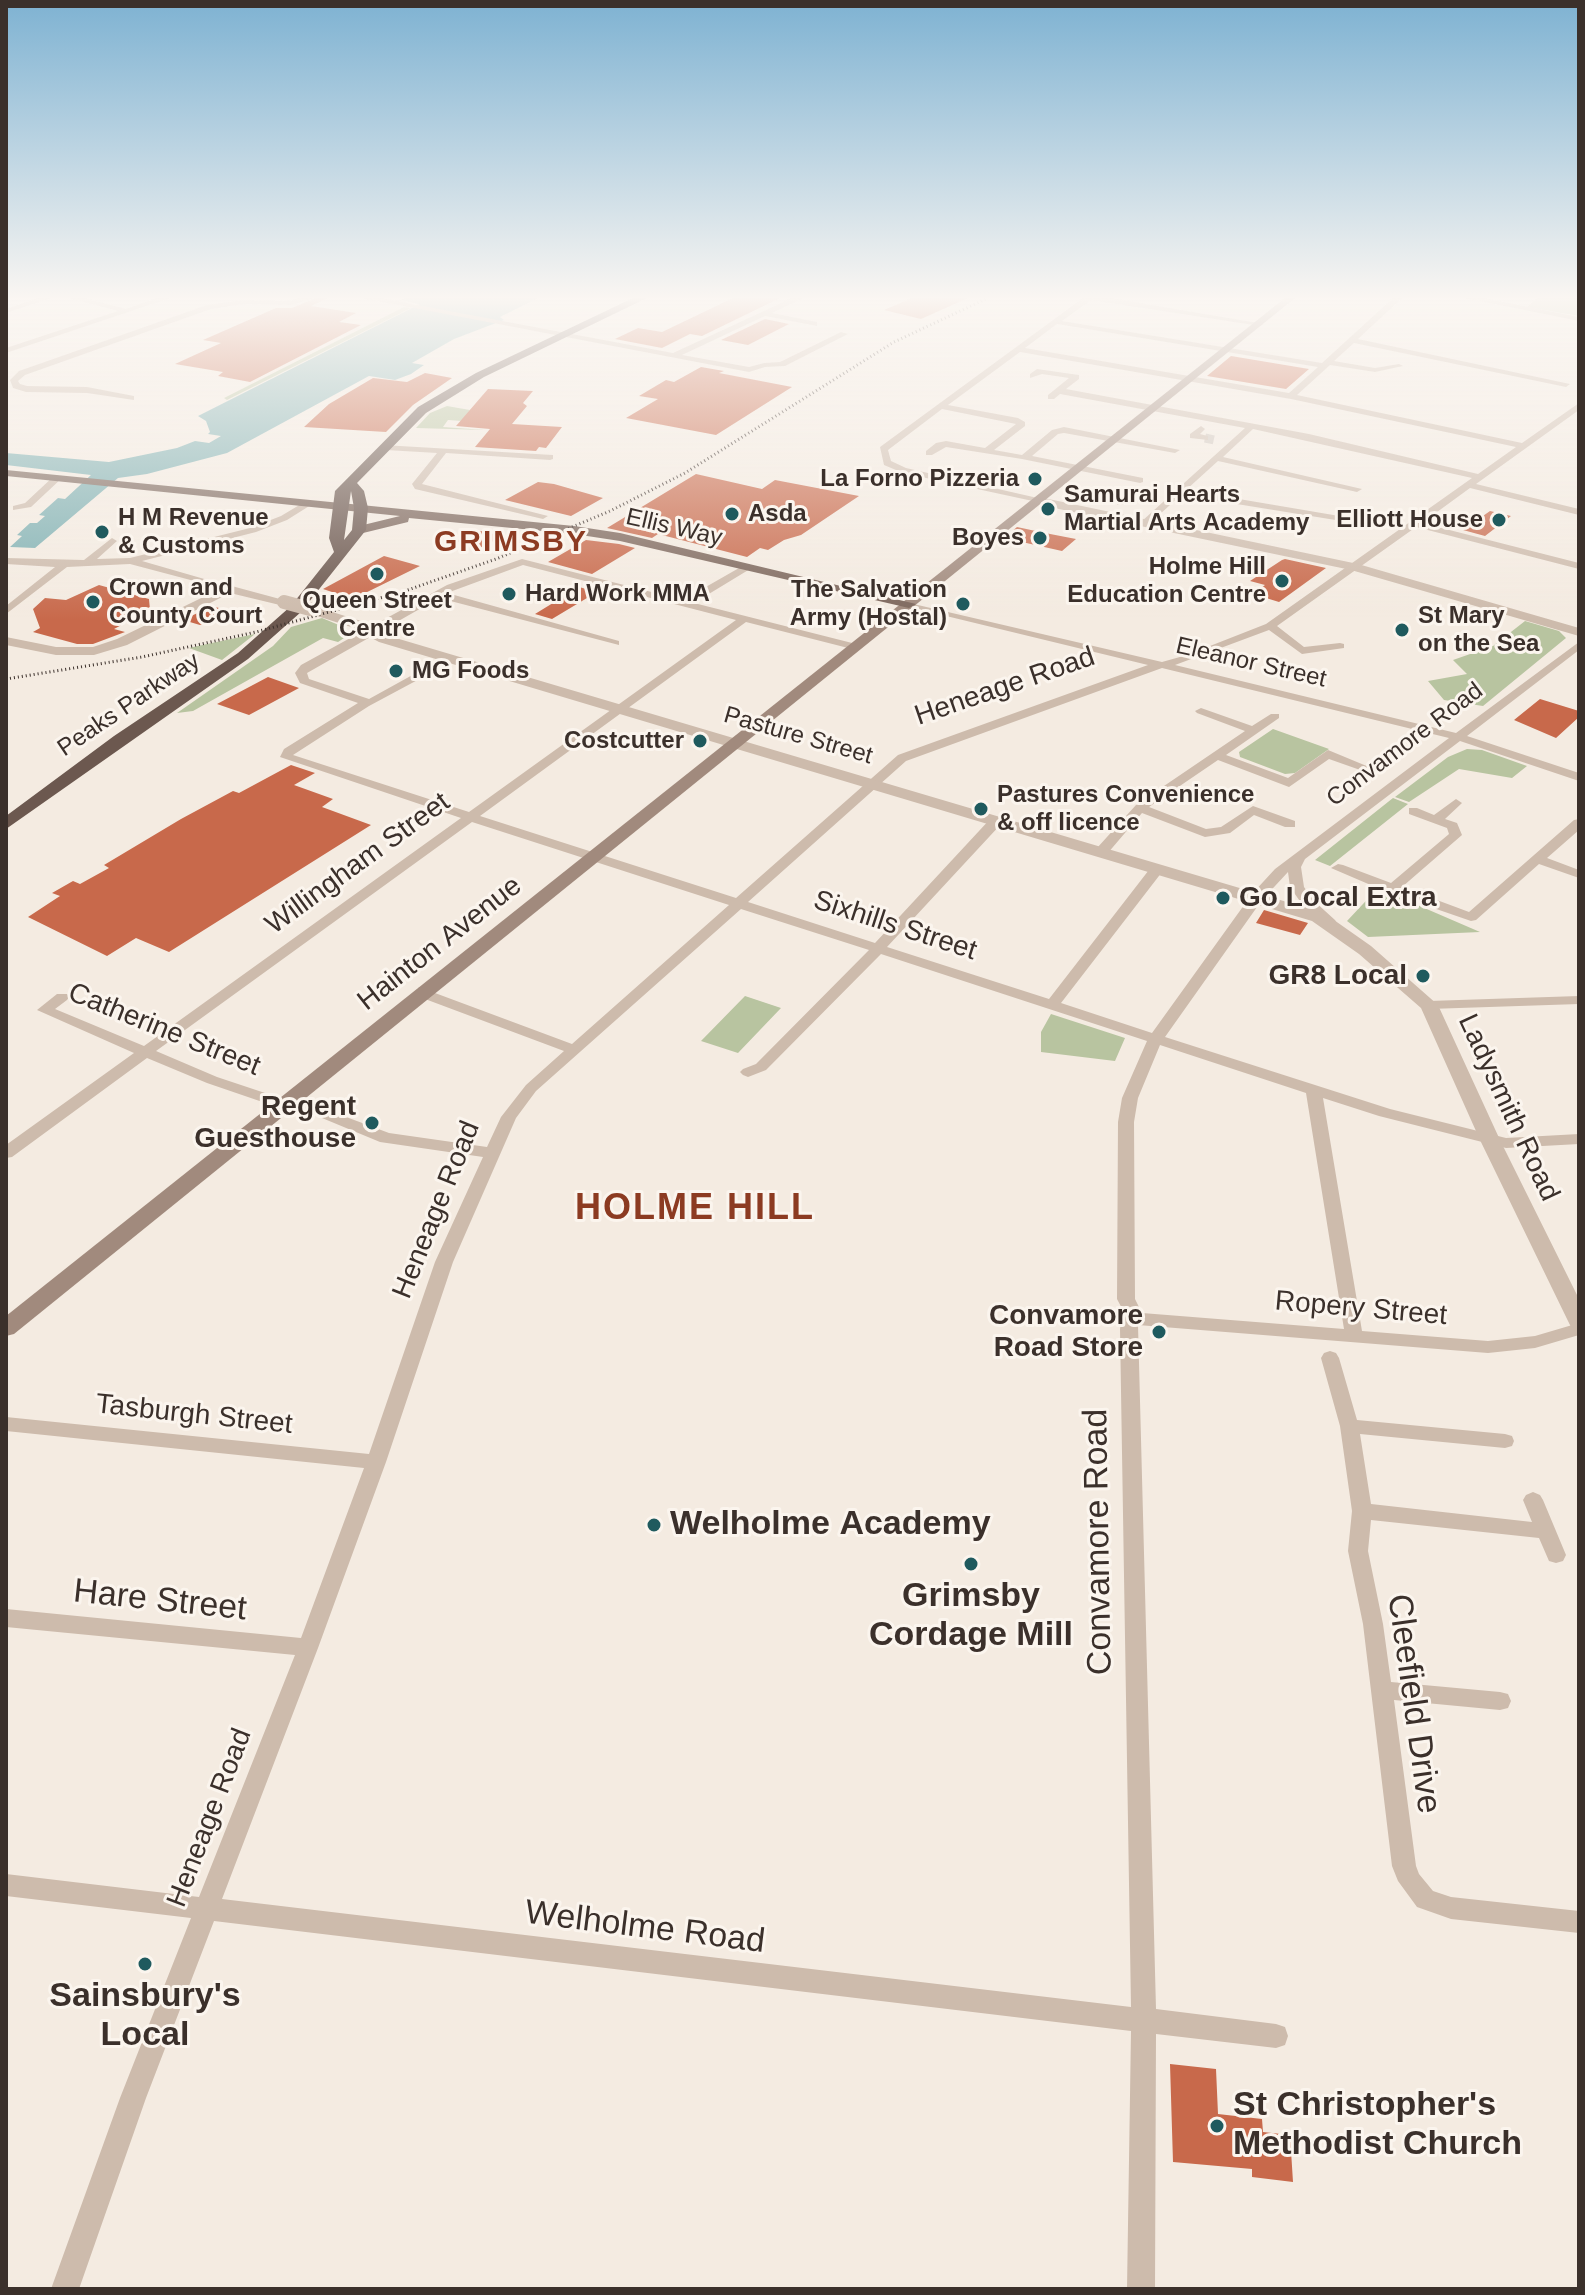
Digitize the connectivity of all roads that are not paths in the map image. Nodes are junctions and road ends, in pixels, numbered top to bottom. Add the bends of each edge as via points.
1 (430, 405) edge
2 (1137, 405) edge
3 (1157, 405) edge
4 (1333, 405) edge
5 (938, 406) joint
6 (1579, 406) edge
7 (1153, 408) junction
8 (1252, 426) junction
9 (1201, 436) tunnel mouth
10 (1115, 439) junction
11 (1232, 443) junction
12 (1524, 446) junction
13 (386, 447) junction
14 (444, 450) junction
15 (1175, 450) dead end
16 (987, 451) junction
17 (929, 453) dead end
18 (550, 457) dead end
19 (1024, 458) junction
20 (1216, 458) junction
21 (1078, 468) junction
22 (6, 474) edge
23 (1481, 477) junction
24 (1470, 485) junction
25 (1357, 489) dead end
26 (1134, 490) tunnel mouth
27 (1179, 492) junction
28 (342, 498) junction
29 (1039, 501) junction
30 (304, 506) junction
31 (362, 512) junction
32 (1579, 512) edge
33 (543, 516) dead end
34 (424, 517) junction
35 (404, 519) junction
36 (1351, 521) dead end
37 (1145, 523) junction
38 (1416, 524) junction
39 (359, 530) junction
40 (112, 541) dead end
41 (340, 551) junction
42 (6, 561) edge
43 (130, 561) junction
44 (64, 564) junction
45 (86, 564) junction
46 (1579, 566) edge
47 (746, 567) junction
48 (1353, 567) junction
49 (228, 589) junction
50 (438, 594) junction
51 (684, 604) junction
52 (909, 604) junction
53 (6, 611) edge
54 (744, 619) junction
55 (1270, 626) junction
56 (368, 632) junction
57 (1579, 632) edge
58 (10, 642) edge
59 (615, 643) dead end
60 (1579, 645) edge
61 (1340, 646) dead end
62 (856, 647) junction
63 (449, 659) junction
64 (1162, 665) junction
65 (370, 702) junction
66 (620, 710) junction
67 (1201, 711) dead end
68 (1275, 716) dead end
69 (1255, 731) junction
70 (1460, 737) junction
71 (737, 743) junction
72 (1217, 756) junction
73 (1363, 767) dead end
74 (1579, 777) edge
75 (872, 783) junction
76 (1456, 803) dead end
77 (1140, 808) junction
78 (1413, 811) dead end
79 (468, 816) junction
80 (997, 820) junction
81 (1436, 820) junction
82 (1579, 823) edge
83 (6, 824) edge
84 (1290, 824) dead end
85 (1102, 851) junction
86 (1300, 857) junction
87 (597, 858) junction
88 (1537, 859) junction
89 (1338, 868) dead end
90 (1157, 869) junction
91 (1579, 874) edge
92 (1392, 889) junction
93 (1257, 897) junction
94 (739, 902) junction
95 (1333, 926) junction
96 (878, 947) junction
97 (424, 990) junction
98 (62, 997) dead end
99 (1579, 1000) edge
100 (1052, 1005) junction
101 (1429, 1005) junction
102 (1156, 1038) junction
103 (572, 1049) junction
104 (144, 1052) junction
105 (748, 1072) dead end
106 (1314, 1092) junction
107 (291, 1102) junction
108 (1579, 1139) edge
109 (1490, 1140) junction
110 (6, 1153) edge
111 (492, 1153) junction
112 (1136, 1319) junction
113 (1579, 1321) edge
114 (6, 1328) edge
115 (1579, 1329) edge
116 (1354, 1336) junction
117 (1330, 1358) dead end
118 (6, 1424) edge
119 (1349, 1426) junction
120 (1505, 1441) dead end
121 (376, 1462) junction
122 (1533, 1500) dead end
123 (1362, 1511) junction
124 (1546, 1531) junction
125 (1556, 1555) dead end
126 (6, 1618) edge
127 (308, 1648) junction
128 (1381, 1690) junction
129 (1500, 1701) dead end
130 (6, 1885) edge
131 (206, 1911) junction
132 (1579, 1922) edge
133 (1144, 2020) junction
134 (1276, 2036) dead end
135 (65, 2289) edge
136 (1141, 2289) edge

1 - 13 highway
2 - 7 street
3 - 7 main road, Hainton Avenue
4 - 12 street
5 - 16 street via 1021,422
5 - 29 street via 887,444 887,463
6 - 12 street, Heneage Road
7 - 8 street
7 - 10 main road, Hainton Avenue
8 - 11 street
8 - 23 street
9 - 11 street
10 - 15 street
10 - 19 street via 1055,432
10 - 21 main road, Hainton Avenue
11 - 20 street
12 - 23 street, Heneage Road
13 - 14 street
13 - 28 highway
14 - 18 street
14 - 33 street via 418,487
16 - 17 street via 946,444
16 - 19 street
19 - 21 street
20 - 25 street
20 - 27 street
21 - 26 street
21 - 29 main road, Hainton Avenue
22 - 30 main road, Ellis Way
23 - 24 street, Heneage Road
24 - 32 street
24 - 38 street, Heneage Road
27 - 36 street
27 - 37 street via 1162,502
28 - 30 main road, Ellis Way
28 - 30 main road
28 - 31 main road, Ellis Way
28 - 31 highway via 357,491
28 - 41 highway via 336,538
29 - 37 street
29 - 52 main road, Hainton Avenue
30 - 43 street via 253,530
31 - 34 main road, Ellis Way
31 - 35 main road, Ellis Way
31 - 39 highway
34 - 35 main road, Ellis Way
34 - 47 main road, Ellis Way via 620,537
35 - 39 main road
37 - 48 street
38 - 46 street
38 - 48 street, Heneage Road
39 - 41 highway, Peaks Parkway
40 - 45 street
41 - 83 highway, Peaks Parkway via 308,597 264,639
42 - 44 street
43 - 45 street
43 - 49 street, Pasture Street
44 - 45 street
44 - 53 street
47 - 51 street
47 - 52 main road, Ellis Way
48 - 55 street, Heneage Road
48 - 57 street
49 - 56 street, Pasture Street, bridge via 343,619
49 - 58 street via 99,650 66,652
50 - 51 street via 522,562
50 - 56 street
50 - 59 street
51 - 54 street
52 - 62 main road, Hainton Avenue
52 - 64 street, Eleanor Street
54 - 62 street
54 - 66 street, Willingham Street
55 - 61 street via 1302,651
55 - 64 street, Heneage Road
56 - 63 street, Pasture Street
56 - 65 street via 301,673 304,681
60 - 70 street, Convamore Road
62 - 71 main road, Hainton Avenue
63 - 65 street
63 - 66 street, Pasture Street
64 - 70 street, Eleanor Street
64 - 75 street, Heneage Road via 917,750
65 - 79 street, Sixhills Street via 285,755
66 - 71 street, Pasture Street
66 - 79 street, Willingham Street
67 - 69 street
68 - 69 street
69 - 72 street
70 - 74 street, Eleanor Street
70 - 86 street, Convamore Road
71 - 75 street, Pasture Street
71 - 87 main road, Hainton Avenue
72 - 73 street via 1289,783 1328,754
72 - 77 street
75 - 80 street, Pasture Street
75 - 94 street, Heneage Road
76 - 81 street
77 - 84 street via 1205,833 1225,830 1253,810
77 - 85 street
78 - 81 street
79 - 87 street, Sixhills Street
79 - 104 street, Willingham Street
80 - 85 street, Pasture Street
80 - 96 street
81 - 92 street via 1452,826 1456,835
82 - 88 street
85 - 90 street, Pasture Street
86 - 93 street, Convamore Road
86 - 95 street via 1294,867 1297,887
87 - 94 street, Sixhills Street
87 - 97 main road, Hainton Avenue
88 - 91 street
88 - 92 street via 1471,917
89 - 92 street
90 - 93 street, Pasture Street
90 - 100 street
93 - 95 street, Pasture Street
93 - 102 street, Convamore Road
94 - 96 street, Sixhills Street
94 - 103 street, Heneage Road
95 - 101 street, Pasture Street
96 - 100 street, Sixhills Street
96 - 105 street via 761,1067
97 - 103 street
97 - 107 main road, Hainton Avenue
98 - 104 street, Catherine Street via 44,1010
99 - 101 street
100 - 102 street, Sixhills Street
101 - 109 street, Ladysmith Road
102 - 106 street, Sixhills Street
102 - 112 street, Convamore Road via 1130,1098 1126,1132 1126,1299
103 - 111 street, Heneage Road via 531,1088
104 - 107 street, Catherine Street
104 - 110 street, Willingham Street
106 - 109 street, Sixhills Street
106 - 116 street
107 - 111 street, Catherine Street via 386,1138
107 - 114 main road, Hainton Avenue
108 - 109 street, Sixhills Street
109 - 113 street, Ladysmith Road
111 - 121 street, Heneage Road via 444,1262
112 - 116 street, Ropery Street
112 - 133 street, Convamore Road via 1129,1329
115 - 116 street, Ropery Street via 1535,1342 1488,1347
117 - 119 street, Cleefield Drive
118 - 121 street, Tasburgh Street
119 - 120 street
119 - 123 street, Cleefield Drive
121 - 127 street, Heneage Road
122 - 124 street
123 - 124 street
123 - 128 street, Cleefield Drive via 1358,1551
124 - 125 street
126 - 127 street, Hare Street
127 - 131 street, Heneage Road
128 - 129 street
128 - 132 street, Cleefield Drive via 1404,1866 1425,1899 1451,1908
130 - 131 street, Welholme Road
131 - 133 street, Welholme Road
131 - 135 street, Heneage Road
133 - 134 street, Welholme Road
133 - 136 street, Convamore Road

